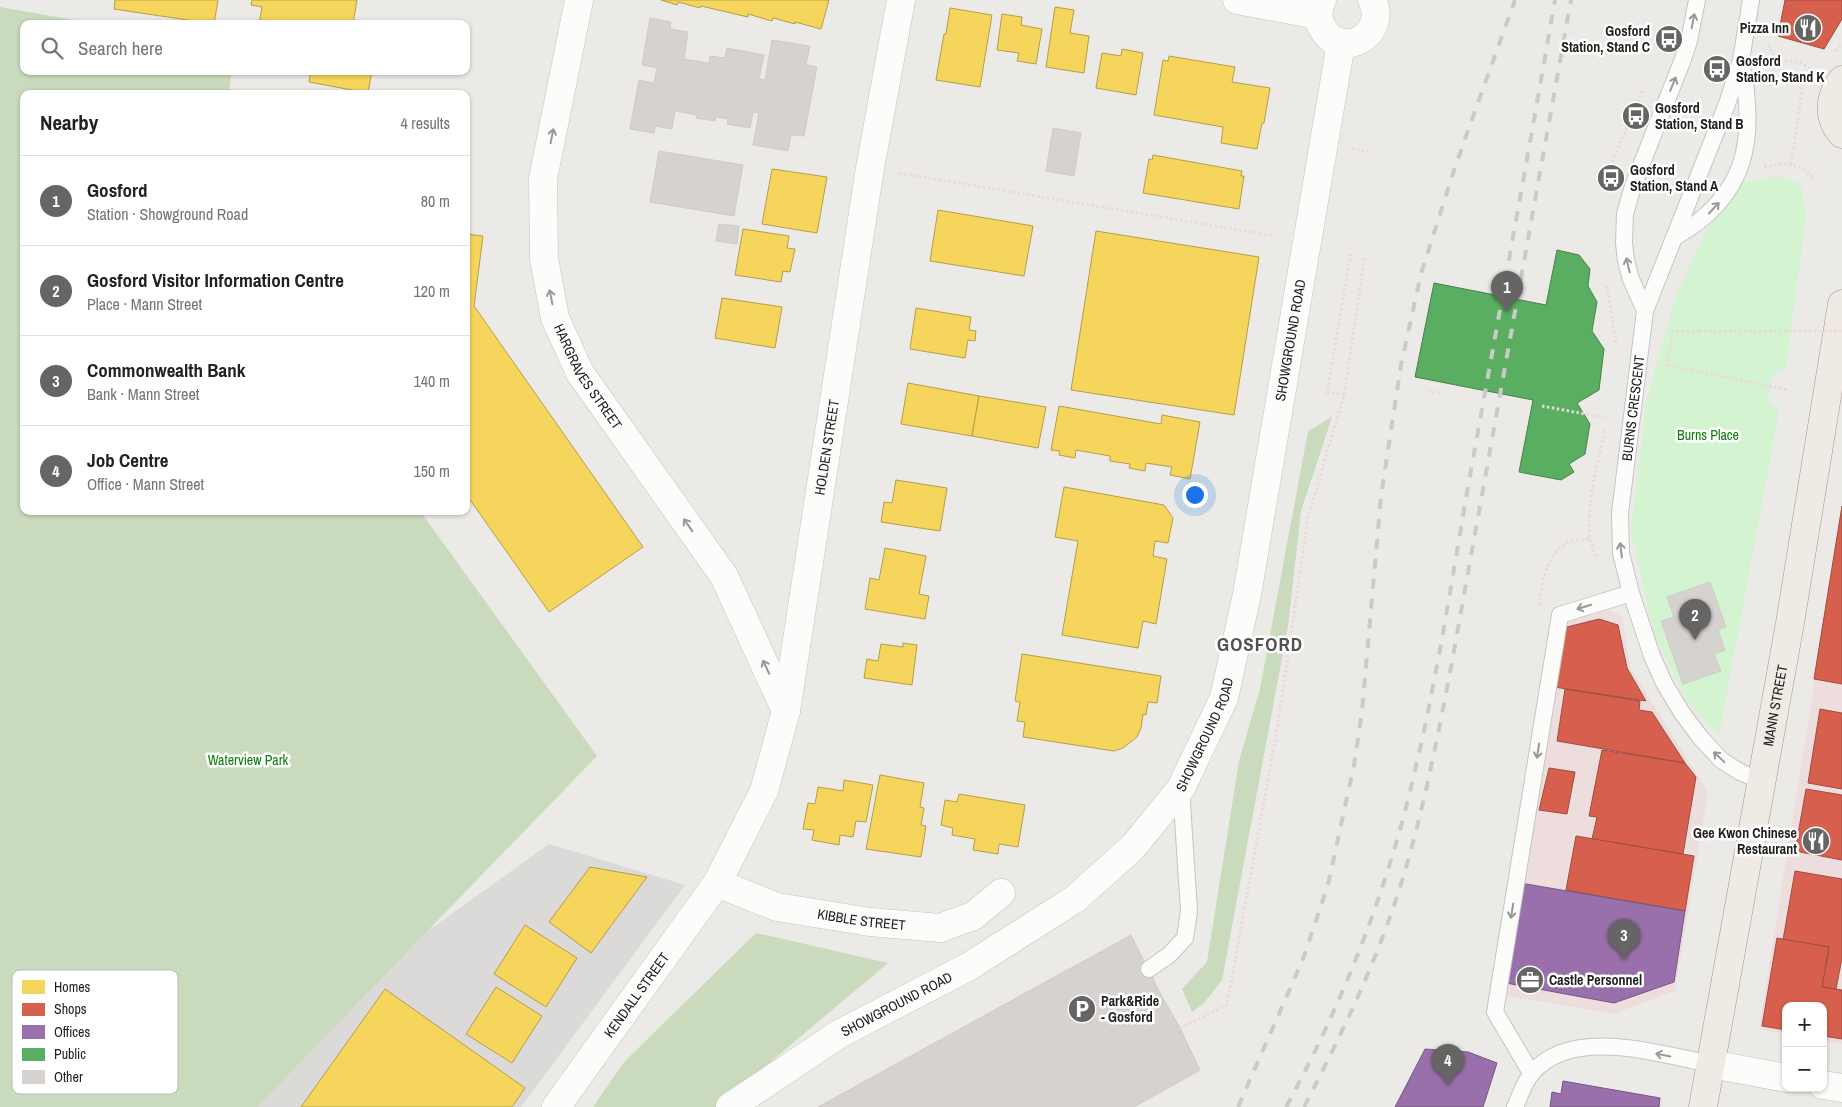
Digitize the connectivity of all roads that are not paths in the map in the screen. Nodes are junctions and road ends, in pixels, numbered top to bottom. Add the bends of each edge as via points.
1 (579, 0) edge
2 (901, 0) edge
3 (1237, 0) edge
4 (1372, 0) edge
5 (1697, 0) edge
6 (1751, 0) edge
7 (1320, 7) edge
8 (1341, 42) junction
9 (1741, 60) junction
10 (1842, 80) edge
11 (1842, 134) edge
12 (1675, 237) junction
13 (1842, 304) edge
14 (1645, 311) junction
15 (1631, 594) junction
16 (786, 711) junction
17 (1761, 781) junction
18 (1181, 788) junction
19 (717, 883) junction
20 (1002, 893) dead end
21 (1149, 969) dead end
22 (1711, 1064) junction
23 (1531, 1073) junction
24 (1782, 1077) edge
25 (1827, 1086) edge
26 (1842, 1088) edge
27 (556, 1107) edge
28 (730, 1107) edge
29 (1515, 1107) edge
30 (1703, 1107) edge

16 -> 1 street, HARGRAVES STREET via 724,576 580,372 555,318 544,259 543,179
2 - 16 street, HOLDEN STREET via 870,168
3 - 7 street
4 - 8 street via 1376,16 1374,26 1360,40
14 -> 5 lane via 1626,261 1626,214 1633,186 1689,41
6 - 9 lane
7 - 8 street via 1320,24 1332,39
8 - 18 street, SHOWGROUND ROAD via 1247,594 1224,698
9 - 12 lane, BURNS CRESCENT
12 -> 9 lane via 1707,216 1721,201 1741,167 1746,150 1749,111
10 - 11 main road via 1831,102 1831,114 1835,127
12 - 14 lane, BURNS CRESCENT
13 - 17 main road, MANN STREET
15 -> 14 lane, BURNS CRESCENT via 1621,553 1620,513
17 -> 15 lane, BURNS CRESCENT via 1721,760 1682,713 1652,656
15 -> 23 lane via 1560,615 1495,1012
16 - 19 street, HOLDEN STREET via 764,791
17 - 22 main road, MANN STREET
18 - 21 lane via 1189,911 1185,938
18 - 28 street, SHOWGROUND ROAD via 1133,846 1075,899 968,967 839,1034
19 - 20 street, KIBBLE STREET via 777,907 870,922 940,928 973,916
19 - 27 street, KENDALL STREET
22 -> 23 lane via 1630,1048 1591,1046 1558,1054
22 - 24 street
22 - 30 main road, MANN STREET
23 - 29 lane
25 - 26 street

